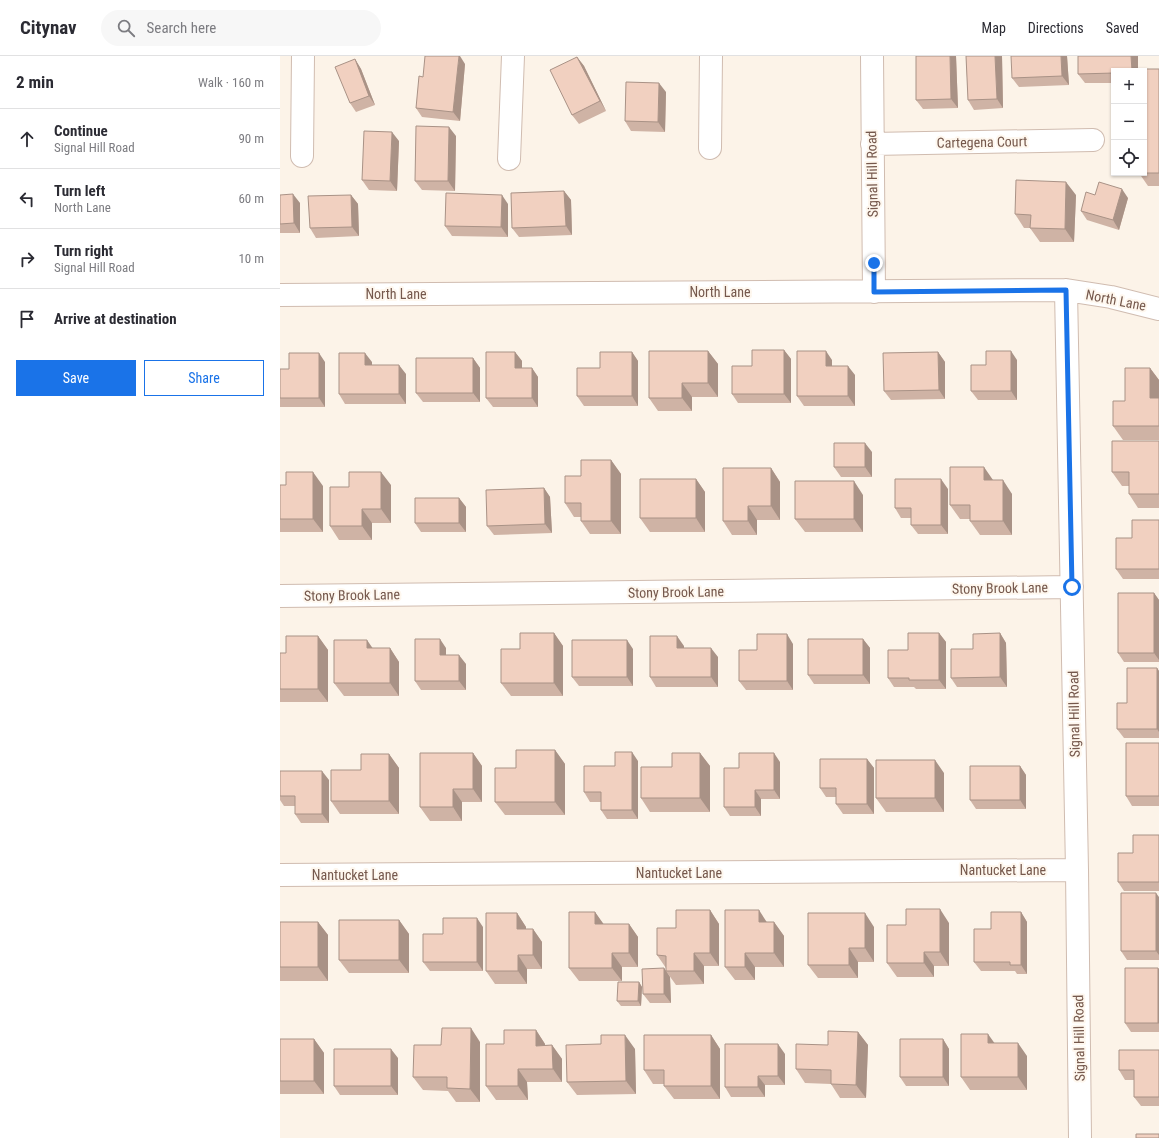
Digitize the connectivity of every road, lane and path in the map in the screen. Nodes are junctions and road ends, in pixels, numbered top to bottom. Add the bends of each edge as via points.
1 (303, 56) edge
2 (513, 56) edge
3 (712, 56) edge
4 (872, 56) edge
5 (1093, 140) dead end
6 (872, 144) junction
7 (710, 148) dead end
8 (302, 156) dead end
9 (509, 159) dead end
10 (1066, 290) junction
11 (874, 292) junction
12 (280, 295) edge
13 (1159, 309) edge
14 (1072, 587) junction
15 (280, 596) edge
16 (1077, 870) junction
17 (280, 875) edge
18 (1080, 1138) edge

1 - 8 street
2 - 9 street
3 - 7 street
4 - 6 street, Signal Hill Road
5 - 6 street, Cartegena Court
6 - 11 street, Signal Hill Road
10 - 11 street, North Lane
10 - 13 street, North Lane via 1111,297
10 - 14 street, Signal Hill Road
11 - 12 street, North Lane
14 - 15 street, Stony Brook Lane
14 - 16 street, Signal Hill Road
16 - 17 street, Nantucket Lane
16 - 18 street, Signal Hill Road

